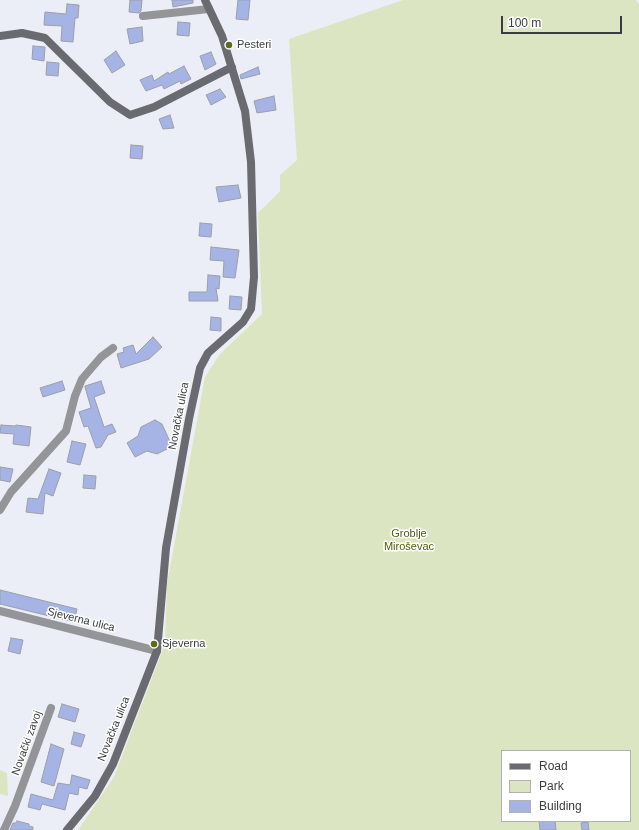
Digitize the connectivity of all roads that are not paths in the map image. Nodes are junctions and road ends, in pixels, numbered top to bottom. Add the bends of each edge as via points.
1 (205, 0) edge
2 (209, 9) junction
3 (143, 16) dead end
4 (0, 36) edge
5 (232, 67) junction
6 (113, 348) dead end
7 (0, 510) edge
8 (0, 611) edge
9 (157, 651) junction
10 (51, 708) dead end
11 (4, 830) edge
12 (67, 830) edge

1 - 2 street, Novačka ulica
2 - 3 street
2 - 5 street, Novačka ulica via 222,36
4 - 5 street via 22,33 45,38 110,102 130,115 154,107
5 - 9 street, Novačka ulica via 246,111 252,162 254,277 251,309 243,322 208,354 200,368 166,548
6 - 7 street via 101,357 82,379 66,431 11,492
8 - 9 street, Sjeverna ulica
9 - 12 street, Novačka ulica via 113,764 95,796
10 - 11 street, Novački zavoj

